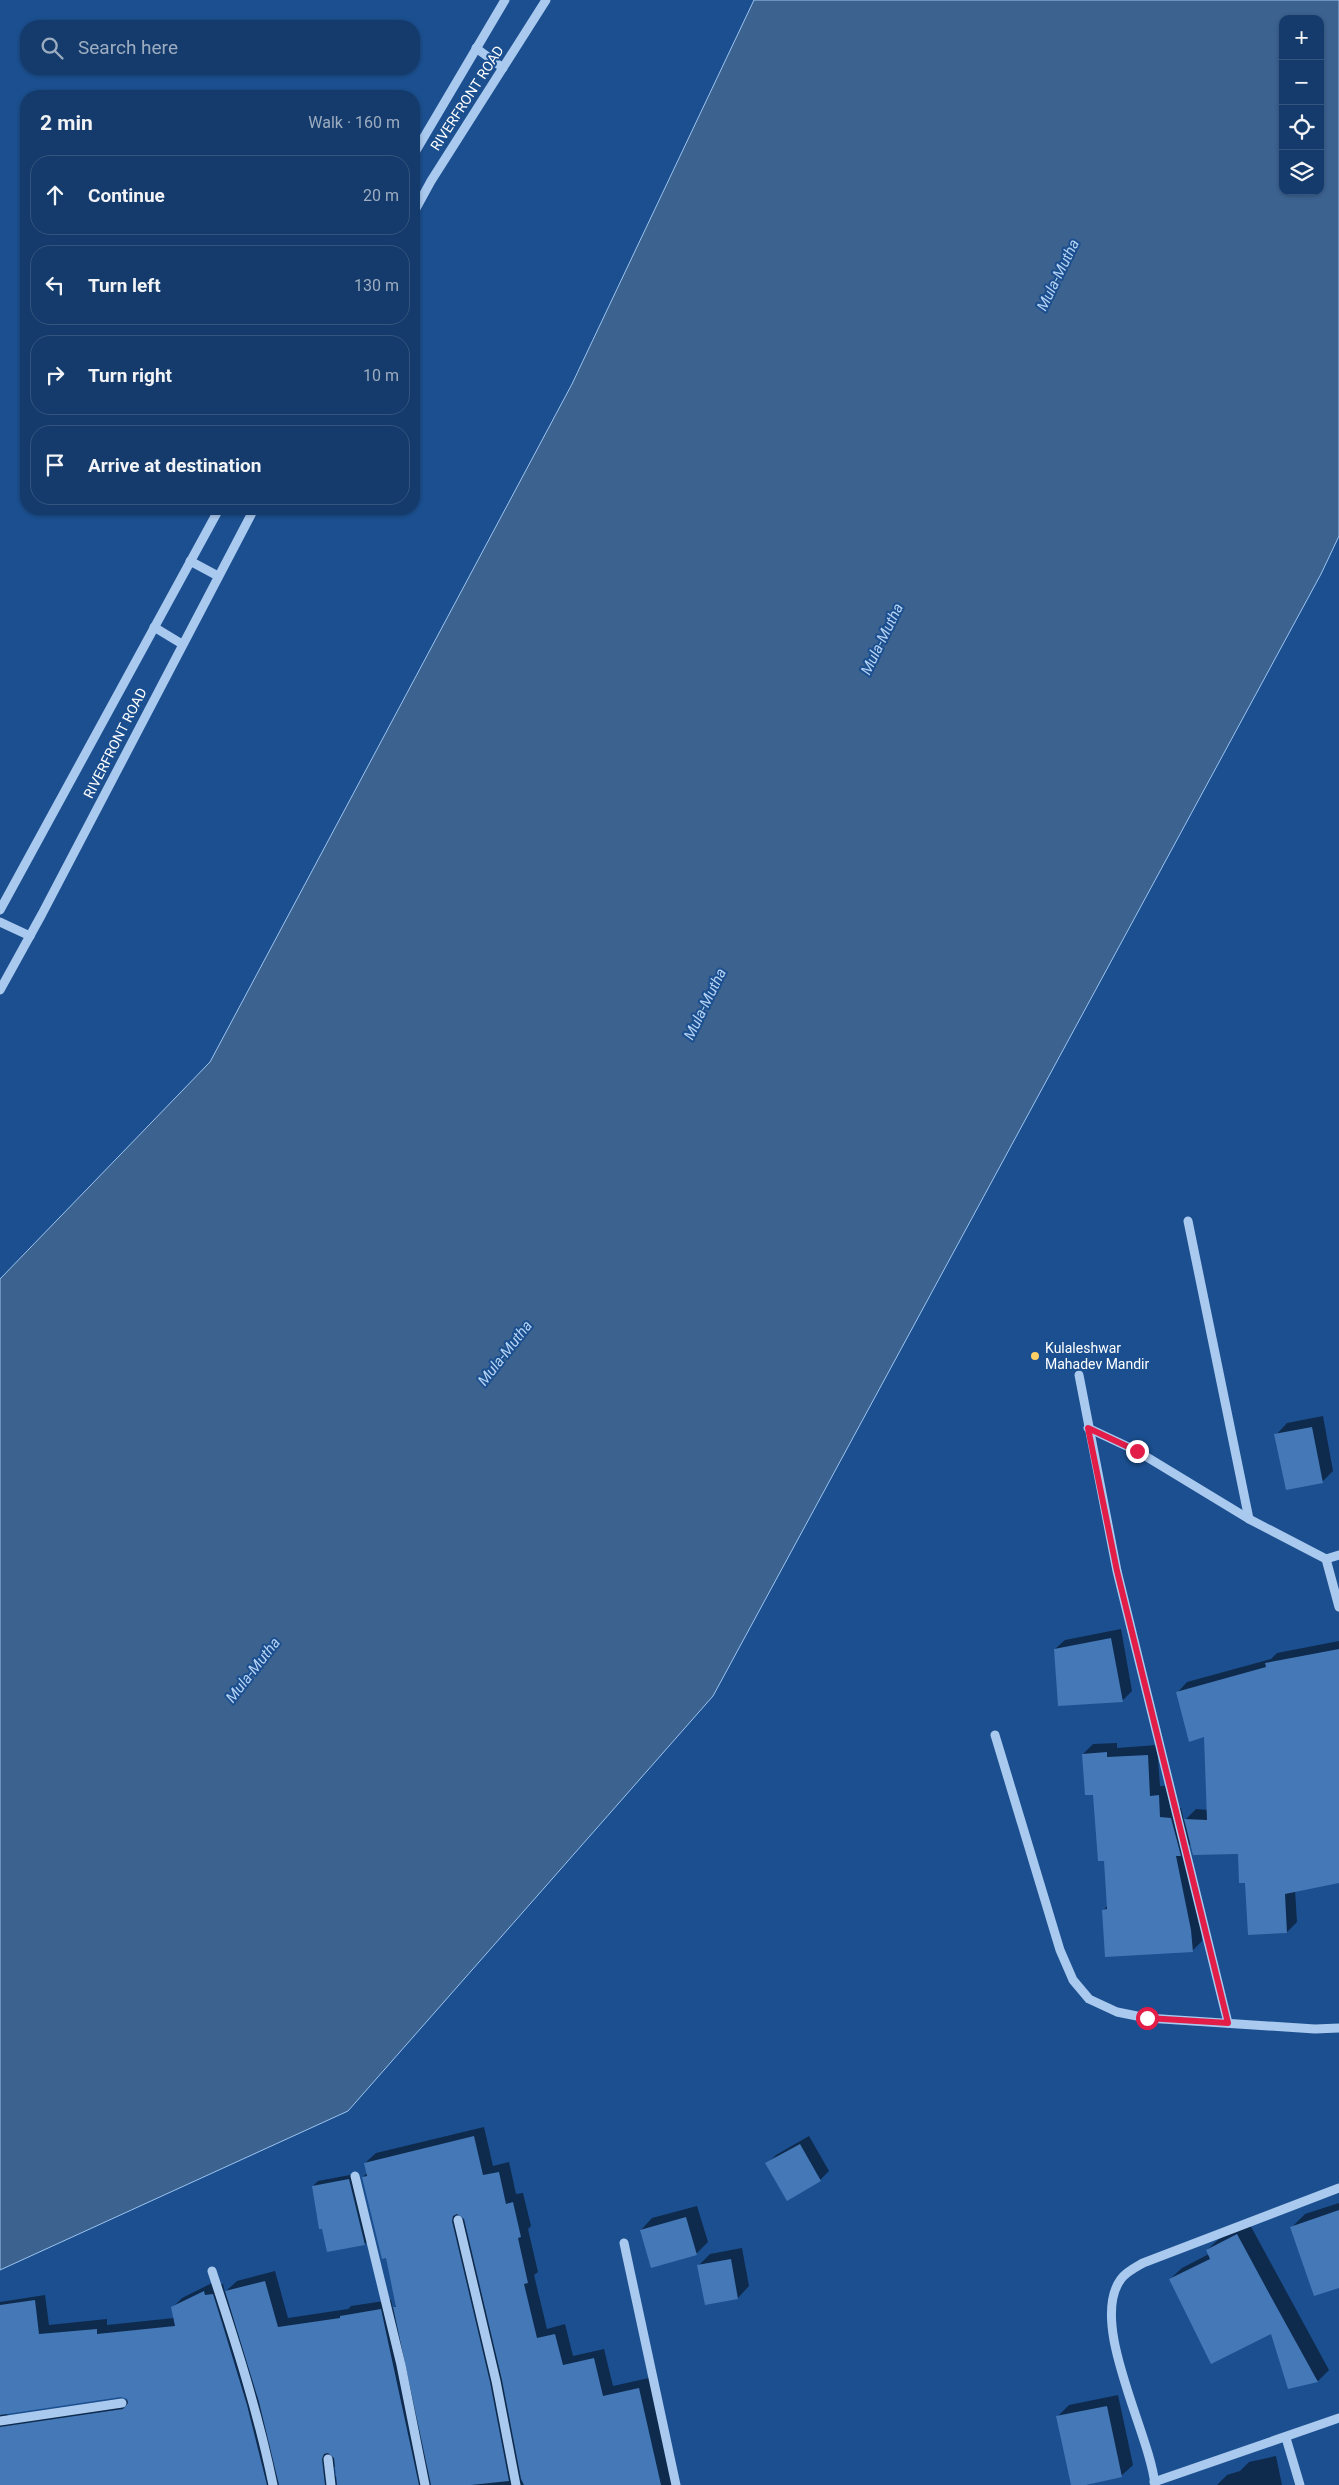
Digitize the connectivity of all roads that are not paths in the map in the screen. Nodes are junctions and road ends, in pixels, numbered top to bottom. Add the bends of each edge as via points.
1 (504, 0) edge
2 (546, 0) edge
3 (476, 48) junction
4 (502, 68) junction
5 (420, 144) edge
6 (420, 201) edge
7 (216, 515) edge
8 (251, 515) edge
9 (190, 561) junction
10 (218, 576) junction
11 (154, 627) junction
12 (182, 644) junction
13 (0, 910) edge
14 (0, 922) edge
15 (30, 936) junction
16 (0, 990) edge
17 (1188, 1221) dead end
18 (1079, 1376) dead end
19 (1088, 1428) junction
20 (1249, 1519) junction
21 (1339, 1555) edge
22 (1326, 1559) junction
23 (1339, 1607) edge
24 (995, 1735) dead end
25 (1228, 2023) junction
26 (1339, 2028) edge
27 (355, 2176) dead end
28 (1339, 2188) edge
29 (458, 2220) dead end
30 (624, 2243) dead end
31 (212, 2271) dead end
32 (122, 2403) dead end
33 (1339, 2418) edge
34 (0, 2421) edge
35 (1286, 2438) junction
36 (328, 2459) dead end
37 (1154, 2483) edge
38 (273, 2485) edge
39 (331, 2485) edge
40 (425, 2485) edge
41 (516, 2485) edge
42 (676, 2485) edge
43 (1300, 2485) edge

1 - 3 street, RIVERFRONT ROAD
2 - 4 street, RIVERFRONT ROAD
3 - 4 street
3 - 5 street, RIVERFRONT ROAD
4 - 6 street, RIVERFRONT ROAD
7 - 9 street, RIVERFRONT ROAD
8 - 10 street, RIVERFRONT ROAD
9 - 10 street
9 - 11 street, RIVERFRONT ROAD
10 - 12 street, RIVERFRONT ROAD
11 - 12 street
11 - 13 street, RIVERFRONT ROAD
12 - 15 street, RIVERFRONT ROAD
14 - 15 street
15 - 16 street, RIVERFRONT ROAD
17 - 20 street
18 - 19 street
19 - 20 street via 1137,1451
19 - 25 street via 1117,1571
20 - 22 street
21 - 22 street
22 - 23 street
24 - 25 street via 1060,1950 1074,1980 1089,1999 1117,2012 1147,2018
25 - 26 street
27 - 40 street via 402,2365
28 - 37 street via 1143,2263 1122,2278 1112,2298 1113,2336
29 - 41 street via 496,2381
30 - 42 street
31 - 38 street via 236,2344
32 - 34 street
33 - 35 street
35 - 37 street
35 - 43 street
36 - 39 street

